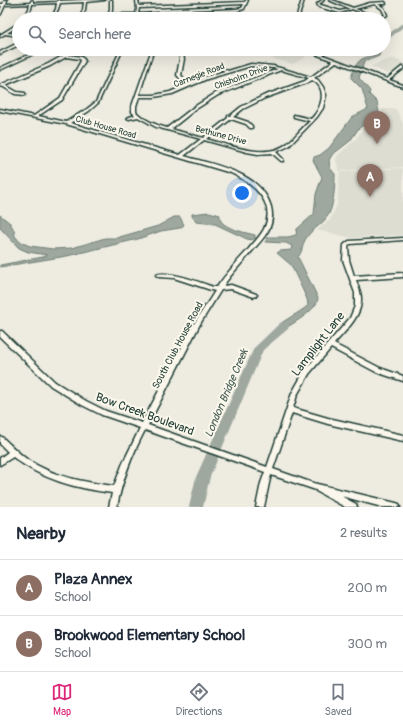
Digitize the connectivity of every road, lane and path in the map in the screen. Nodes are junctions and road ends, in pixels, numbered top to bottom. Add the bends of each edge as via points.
1 (6, 0) edge
2 (85, 0) edge
3 (104, 0) edge
4 (111, 0) edge
5 (137, 0) edge
6 (302, 0) edge
7 (323, 0) edge
8 (330, 0) edge
9 (345, 0) edge
10 (59, 1) edge
11 (247, 1) edge
12 (32, 2) edge
13 (338, 2) junction
14 (385, 3) dead end
15 (376, 4) junction
16 (0, 5) edge
17 (5, 5) junction
18 (138, 6) junction
19 (353, 9) junction
20 (28, 12) edge
21 (56, 12) edge
22 (83, 12) edge
23 (110, 12) edge
24 (137, 12) edge
25 (189, 12) edge
26 (299, 12) edge
27 (361, 12) edge
28 (384, 12) edge
29 (0, 14) edge
30 (12, 28) edge
31 (0, 33) edge
32 (5, 33) junction
33 (12, 34) edge
34 (0, 36) edge
35 (12, 47) edge
36 (0, 53) edge
37 (28, 56) edge
38 (66, 56) joint
39 (119, 56) edge
40 (151, 56) edge
41 (182, 56) edge
42 (322, 56) edge
43 (335, 61) junction
44 (218, 66) dead end
45 (403, 67) edge
46 (0, 69) edge
47 (282, 69) junction
48 (227, 71) junction
49 (312, 78) junction
50 (388, 79) junction
51 (192, 84) junction
52 (1, 85) edge
53 (403, 86) edge
54 (280, 91) junction
55 (24, 94) dead end
56 (159, 95) junction
57 (287, 95) dead end
58 (137, 96) junction
59 (161, 100) dead end
60 (0, 110) edge
61 (36, 116) junction
62 (138, 116) junction
63 (295, 116) dead end
64 (129, 118) dead end
65 (229, 118) junction
66 (312, 120) junction
67 (67, 123) junction
68 (251, 127) dead end
69 (168, 129) junction
70 (203, 139) junction
71 (273, 152) junction
72 (181, 157) junction
73 (282, 160) dead end
74 (207, 164) joint
75 (403, 239) edge
76 (159, 275) dead end
77 (403, 275) edge
78 (353, 278) junction
79 (219, 288) junction
80 (254, 295) dead end
81 (0, 333) edge
82 (330, 345) junction
83 (403, 379) edge
84 (289, 409) junction
85 (144, 428) junction
86 (403, 438) edge
87 (0, 439) edge
88 (13, 453) junction
89 (0, 462) edge
90 (268, 471) junction
91 (313, 486) junction
92 (116, 490) junction
93 (113, 507) edge
94 (260, 507) edge
95 (353, 507) edge
96 (396, 507) edge

1 - 17 street
2 - 3 street
2 - 10 street
2 - 22 street
4 - 23 street
5 - 18 street
6 - 26 street
7 - 19 street via 318,6 341,12
8 - 13 street
9 - 13 street
10 - 12 street
10 - 21 street
11 - 18 street
11 - 25 street via 241,9
12 - 17 street
12 - 20 street
13 - 19 street
14 - 15 street
15 - 19 street
15 - 28 street
16 - 17 street
17 - 29 street
18 - 24 street
19 - 27 street
30 - 32 street
31 - 32 street
32 - 33 street
32 - 34 street
35 - 36 street
37 - 46 street
38 - 52 street
38 - 61 street via 80,58 83,61 61,99
39 - 67 street via 97,102
40 - 58 street
41 - 51 street via 179,75
42 - 43 street
43 - 49 street
43 - 50 street
44 - 48 street
45 - 50 street
47 - 48 street, Carnegie Road via 255,65
47 - 49 street, Carnegie Road
47 - 69 street, Chisholm Drive via 217,94
48 - 51 street, Carnegie Road
49 - 54 street
49 - 66 street via 322,87 324,99
50 - 53 street
51 - 56 street, Carnegie Road
52 - 55 street
54 - 57 street
54 - 65 street via 249,104
56 - 58 street, Carnegie Road
56 - 59 street
58 - 62 street via 134,109
60 - 61 street, Club House Road
61 - 67 street, Club House Road
62 - 64 street
62 - 69 street, Bethune Drive via 148,123
63 - 66 street
65 - 68 street via 247,123
65 - 70 street
66 - 71 street via 288,145
67 - 72 street, Club House Road
69 - 70 street, Bethune Drive
70 - 71 street, Bethune Drive via 247,151
70 - 72 street
71 - 73 street
72 - 74 street, Club House Road
74 - 79 street, South Club House Road via 232,172 251,183 264,196 270,211 270,222 261,237
75 - 78 street, Lamplight Lane via 349,242 346,245 346,253 348,268
76 - 79 street via 174,276 210,288
77 - 78 street
78 - 82 street, Lamplight Lane via 358,293 358,306 352,319
79 - 80 street via 231,287
79 - 85 street, South Club House Road via 197,322
81 - 85 street, Bow Creek Boulevard via 68,394 104,413
82 - 83 street via 378,370
82 - 84 street, Lamplight Lane via 300,383
84 - 86 street via 328,421
84 - 90 street, Lamplight Lane
85 - 90 street, Bow Creek Boulevard
85 - 92 street, South Club House Road via 125,465
87 - 88 street
88 - 89 street
88 - 92 street via 39,470 69,483
90 - 91 street, Bow Creek Boulevard
90 - 94 street, Lamplight Lane
91 - 95 street
91 - 96 street, Bow Creek Boulevard
92 - 93 street, South Club House Road

